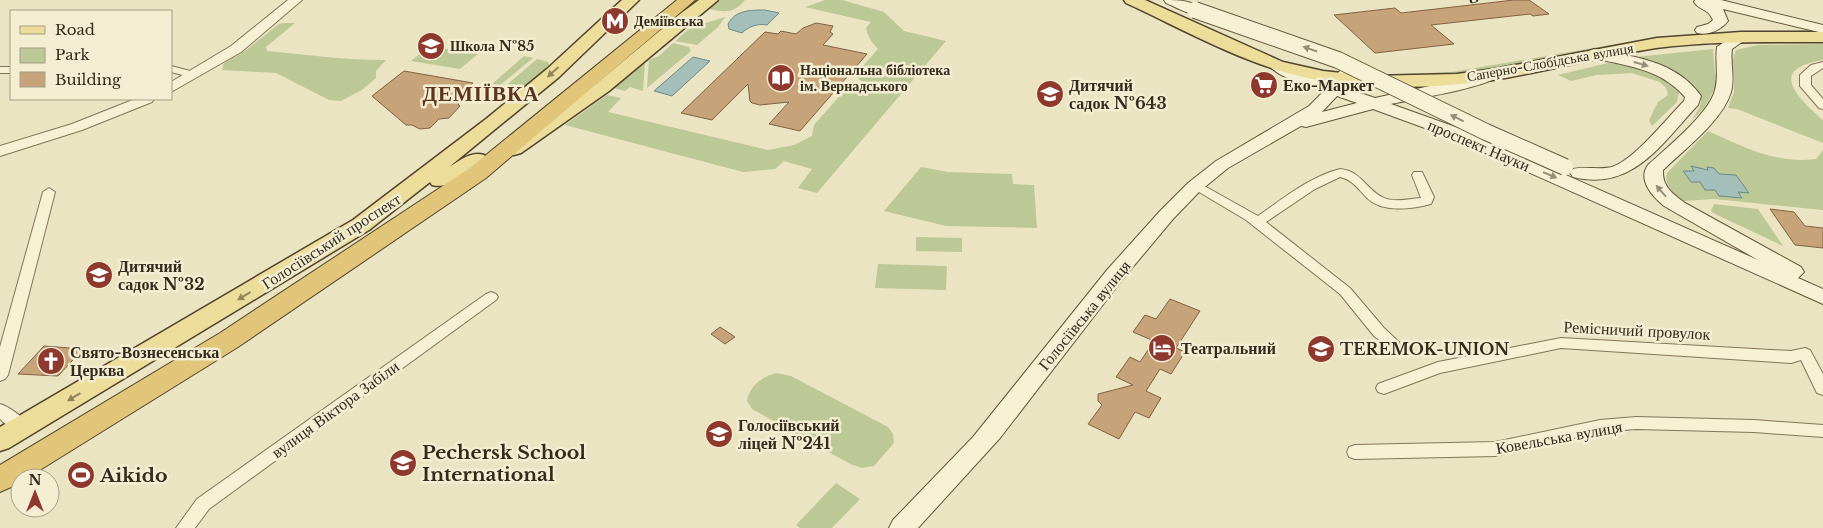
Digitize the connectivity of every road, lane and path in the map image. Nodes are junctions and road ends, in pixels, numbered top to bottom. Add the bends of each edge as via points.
1 (296, 0) edge
2 (631, 0) edge
3 (670, 0) edge
4 (687, 0) edge
5 (710, 0) edge
6 (1132, 0) edge
7 (1151, 0) edge
8 (1171, 0) edge
9 (1697, 0) edge
10 (1703, 0) edge
11 (1726, 0) edge
12 (1821, 26) edge
13 (1702, 30) junction
14 (1741, 37) junction
15 (1594, 54) junction
16 (1823, 65) edge
17 (172, 70) edge
18 (1494, 74) junction
19 (194, 75) junction
20 (1341, 79) junction
21 (172, 87) edge
22 (144, 100) edge
23 (1375, 103) junction
24 (552, 105) junction
25 (1823, 106) edge
26 (1287, 127) junction
27 (0, 150) edge
28 (478, 166) junction
29 (1572, 170) junction
30 (1418, 175) dead end
31 (1195, 186) junction
32 (49, 192) dead end
33 (1258, 222) junction
34 (365, 236) junction
35 (1815, 285) edge
36 (491, 297) dead end
37 (1823, 297) edge
38 (1392, 342) dead end
39 (0, 376) edge
40 (1384, 388) dead end
41 (1823, 389) edge
42 (0, 410) edge
43 (22, 428) junction
44 (1823, 431) edge
45 (0, 440) edge
46 (1355, 452) dead end
47 (0, 480) edge
48 (185, 528) edge
49 (902, 528) edge

1 - 19 street via 236,49
2 -> 34 main road, Голосіївський проспект via 553,73
3 - 24 highway, Голосіївський проспект via 627,33
4 - 24 highway, Голосіївський проспект
5 - 28 main road via 582,103
6 - 20 main road, Саперно-Слобідська вулиця via 1278,66
7 - 20 main road, проспект Науки via 1265,50 1318,64
29 -> 8 main road, проспект Науки, bridge via 1338,60
9 - 13 main road via 1716,10 1721,21
10 - 12 main road
11 - 12 main road
12 - 13 main road, Саперно-Слобідська вулиця
12 - 14 main road, Саперно-Слобідська вулиця
13 - 20 main road, Саперно-Слобідська вулиця via 1616,37 1460,66
14 - 15 main road, Саперно-Слобідська вулиця via 1657,43
35 -> 14 main road via 1680,208 1655,186 1654,169 1715,108 1723,94 1725,47
15 - 18 main road, Саперно-Слобідська вулиця
15 -> 29 main road via 1659,70 1682,84 1692,96 1692,102 1622,169 1610,173
16 - 25 street via 1804,74 1806,86
17 - 19 street
18 - 20 main road, Саперно-Слобідська вулиця via 1433,81
18 - 23 main road, Голосіївська вулиця
19 - 21 street
20 - 23 main road, проспект Науки
20 - 26 main road, Голосіївська вулиця via 1317,108
22 - 27 street via 77,127
23 - 26 main road, Голосіївська вулиця
23 -> 37 main road, проспект Науки via 1458,134
24 - 28 highway, Голосіївський проспект
26 - 31 main road, Голосіївська вулиця via 1228,161
28 - 34 highway, Голосіївський проспект
29 - 35 main road, проспект Науки
30 - 33 street via 1428,198 1426,201 1384,203 1350,176 1338,174 1317,183
31 - 33 street
31 - 49 main road, Голосіївська вулиця via 1144,240 991,432
32 - 39 street
33 - 38 street via 1344,291 1379,332
34 -> 43 main road, Голосіївський проспект
34 - 47 highway, Голосіївський проспект via 229,340
36 - 48 street, вулиця Віктора Забіли via 203,504
40 - 41 street, Ремісничий провулок via 1438,368 1561,343 1791,357 1805,354
42 - 43 street
43 - 45 main road, Голосіївський проспект
44 - 46 street, Ковельська вулиця via 1636,424 1600,426 1495,449

